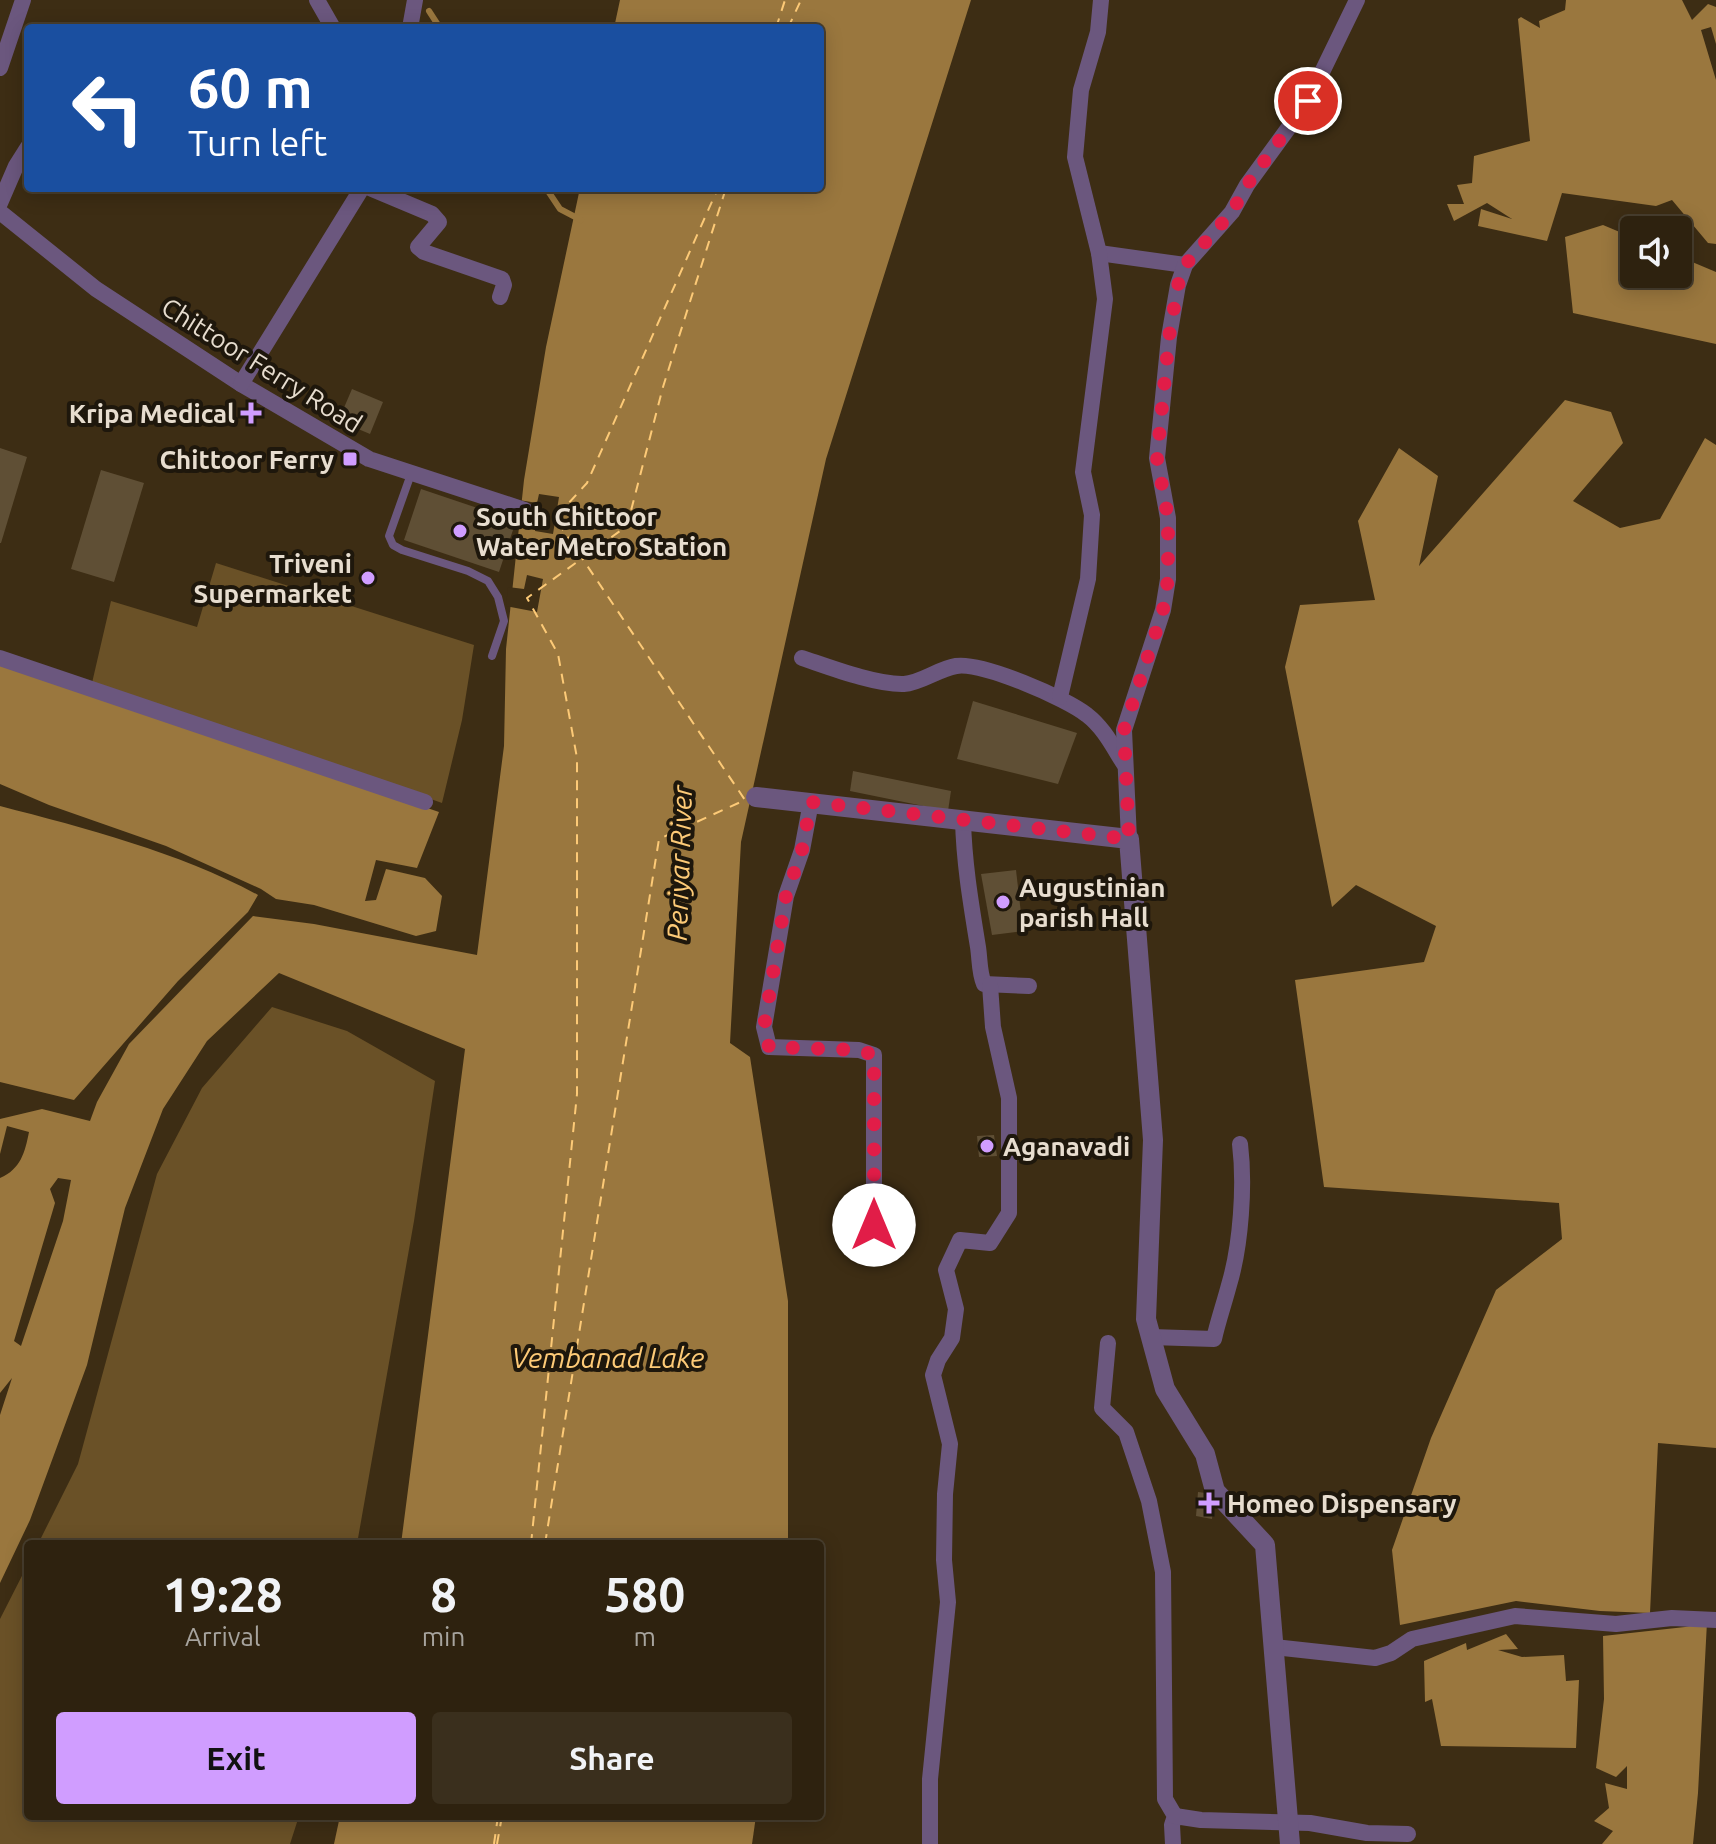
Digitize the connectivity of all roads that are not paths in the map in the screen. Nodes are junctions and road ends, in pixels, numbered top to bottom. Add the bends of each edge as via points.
1 (23, 0) edge
2 (317, 0) edge
3 (415, 0) edge
4 (1101, 0) edge
5 (1357, 0) edge
6 (331, 24) edge
7 (411, 24) edge
8 (0, 68) edge
9 (24, 153) edge
10 (360, 192) edge
11 (380, 192) edge
12 (0, 203) edge
13 (0, 212) edge
14 (1099, 253) junction
15 (1185, 265) junction
16 (500, 297) dead end
17 (241, 384) junction
18 (411, 473) junction
19 (525, 510) dead end
20 (492, 656) dead end
21 (0, 658) edge
22 (802, 658) dead end
23 (1060, 697) junction
24 (1125, 766) junction
25 (756, 797) dead end
26 (425, 802) dead end
27 (811, 802) junction
28 (963, 820) junction
29 (1129, 839) junction
30 (990, 985) junction
31 (1029, 986) dead end
32 (1240, 1144) dead end
33 (874, 1225) dead end
34 (1151, 1337) junction
35 (1108, 1343) dead end
36 (1716, 1620) edge
37 (1274, 1647) junction
38 (1175, 1816) junction
39 (1287, 1822) junction
40 (1408, 1834) dead end
41 (930, 1844) edge
42 (1173, 1844) edge
43 (1290, 1844) edge

1 - 8 street
2 - 6 street
3 - 7 street
4 - 14 street via 1098,32 1081,90 1075,157
5 - 15 street via 1294,123 1217,232
9 - 12 street
10 - 17 street
11 - 16 street via 432,214 439,222 418,247 502,279
13 - 17 street, Chittoor Ferry Road via 96,289
14 - 15 street
14 - 23 street via 1105,299 1083,472 1092,515 1088,579
15 - 24 street via 1169,337 1157,458 1168,518 1168,579 1124,730
17 - 18 street, Chittoor Ferry Road via 369,459
18 - 19 street, Chittoor Ferry Road
18 - 20 lane via 389,536 402,550 488,581 504,621
21 - 26 street
22 - 23 street via 906,684 958,665
23 - 24 street via 1089,716
24 - 29 street
25 - 27 street
27 - 28 street
27 - 33 street via 786,896 764,1027 769,1047 874,1055
28 - 29 street
28 - 30 street via 980,977
29 - 34 street via 1153,1140 1146,1319
30 - 31 street
30 - 41 street via 993,1027 1009,1098 1009,1213 990,1243 960,1240 946,1270 956,1309 952,1338 933,1375 950,1444 944,1560 948,1602 930,1779
32 - 34 street via 1243,1168 1234,1259 1214,1339
34 - 37 street via 1165,1389 1205,1454 1215,1491 1265,1545
35 - 38 street via 1102,1408 1126,1432 1149,1501 1163,1572 1165,1799
36 - 37 street via 1616,1624 1515,1616 1412,1639 1375,1658
37 - 39 street
38 - 39 street
38 - 42 street
39 - 40 street
39 - 43 street

